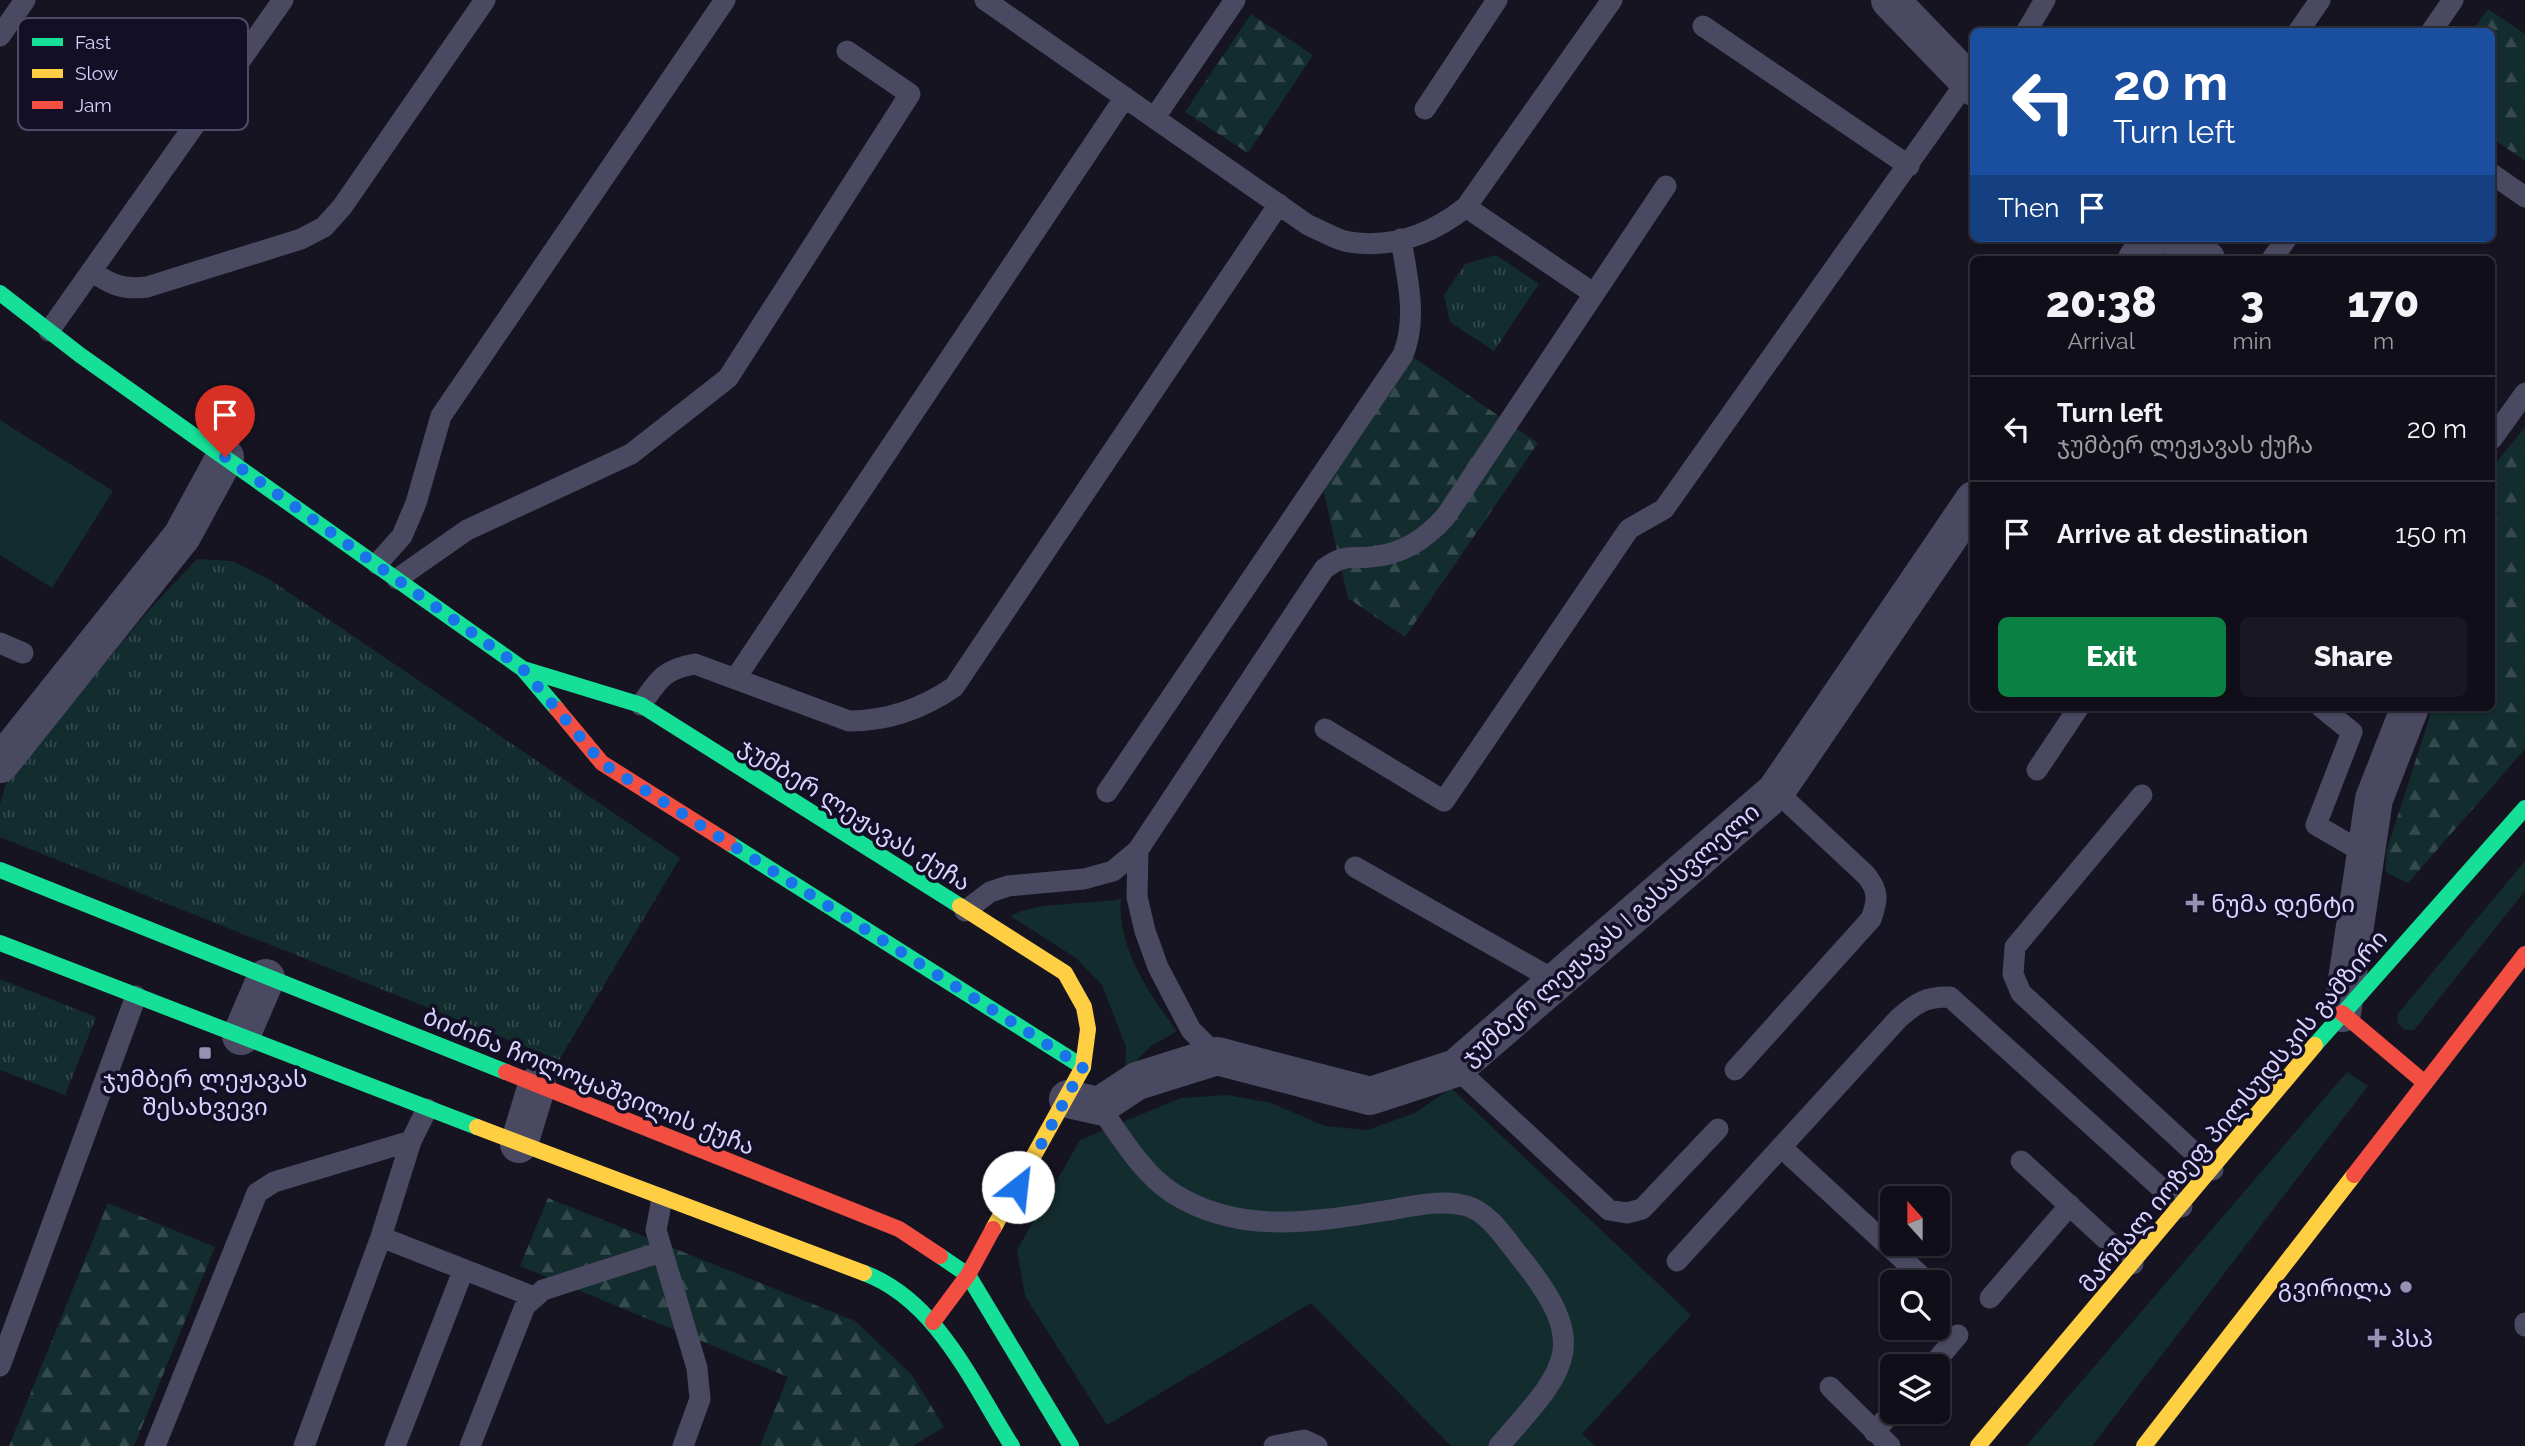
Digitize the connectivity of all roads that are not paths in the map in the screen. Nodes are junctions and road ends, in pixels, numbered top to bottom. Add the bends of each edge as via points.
1 (25, 0) edge
2 (283, 0) edge
3 (485, 0) edge
4 (725, 0) edge
5 (985, 0) edge
6 (1497, 0) edge
7 (1612, 0) edge
8 (1891, 0) edge
9 (2045, 0) edge
10 (2320, 0) edge
11 (2453, 0) edge
12 (1227, 3) edge
13 (1703, 26) dead end
14 (2028, 28) edge
15 (2301, 28) edge
16 (2434, 28) edge
17 (0, 36) edge
18 (248, 50) edge
19 (847, 51) dead end
20 (1970, 84) edge
21 (1125, 97) junction
22 (1425, 109) dead end
23 (1155, 117) junction
24 (191, 130) edge
25 (1909, 166) junction
26 (2495, 176) edge
27 (1666, 186) dead end
28 (2525, 197) edge
29 (1279, 204) junction
30 (1466, 207) junction
31 (1401, 239) junction
32 (2182, 242) edge
33 (2202, 256) edge
34 (92, 271) junction
35 (0, 293) edge
36 (1593, 293) junction
37 (50, 331) junction
38 (2525, 393) edge
39 (2495, 435) edge
40 (225, 457) junction
41 (1970, 506) edge
42 (377, 564) junction
43 (397, 579) junction
44 (0, 643) edge
45 (23, 653) dead end
46 (523, 669) junction
47 (735, 679) junction
48 (641, 705) junction
49 (2076, 711) edge
50 (2325, 711) edge
51 (2408, 711) edge
52 (1325, 729) dead end
53 (0, 764) edge
54 (2037, 770) dead end
55 (1776, 791) junction
56 (1107, 792) dead end
57 (2142, 795) dead end
58 (2525, 808) edge
59 (1138, 850) junction
60 (2366, 854) junction
61 (1355, 867) dead end
62 (0, 870) edge
63 (965, 911) junction
64 (0, 943) edge
65 (2525, 954) edge
66 (266, 978) junction
67 (1556, 981) junction
68 (136, 996) junction
69 (2342, 1013) junction
70 (240, 1036) junction
71 (1217, 1056) junction
72 (1456, 1068) junction
73 (1735, 1070) dead end
74 (2426, 1083) junction
75 (537, 1085) junction
76 (1083, 1091) junction
77 (427, 1109) junction
78 (1718, 1129) dead end
79 (411, 1141) junction
80 (519, 1144) junction
81 (1781, 1147) junction
82 (2021, 1161) dead end
83 (2213, 1170) junction
84 (662, 1199) junction
85 (2070, 1205) junction
86 (2182, 1207) junction
87 (381, 1237) junction
88 (661, 1252) junction
89 (1677, 1261) dead end
90 (2133, 1264) junction
91 (1915, 1270) edge
92 (463, 1271) junction
93 (968, 1275) junction
94 (534, 1297) junction
95 (1990, 1298) dead end
96 (933, 1322) junction
97 (1958, 1335) dead end
98 (1942, 1354) edge
99 (0, 1366) edge
100 (1830, 1387) dead end
101 (1882, 1439) edge
102 (155, 1446) edge
103 (304, 1446) edge
104 (395, 1446) edge
105 (470, 1446) edge
106 (683, 1446) edge
107 (1012, 1446) edge
108 (1071, 1446) edge
109 (1274, 1446) edge
110 (1317, 1446) edge
111 (1499, 1446) edge
112 (1978, 1446) edge
113 (2144, 1446) edge

1 - 17 lane
2 - 18 lane
3 - 34 lane via 324,228 147,287 110,285
4 - 42 lane via 442,416 402,536
5 - 21 lane
6 - 22 lane
7 - 30 lane
8 - 20 street
9 - 14 lane
10 - 15 lane
11 - 16 lane
12 - 23 lane
13 - 25 lane
19 - 43 lane via 910,94 728,378 631,454 467,530
20 - 25 lane
21 - 23 lane
21 - 47 lane
23 - 29 lane
24 - 34 lane
25 - 52 lane via 1664,509 1629,529 1444,801
26 - 28 lane
27 - 36 lane
29 - 31 lane via 1308,225 1347,242
29 - 47 lane via 954,687 911,710 875,721 849,721
30 - 31 lane via 1439,228
30 - 36 lane
31 - 56 lane via 1412,316 1403,355
32 - 33 street
34 - 37 lane
35 - 37 street, ჯუმბერ ლეჟავას ქუჩა
36 - 59 lane via 1426,538 1389,554 1337,559 1324,569
37 - 40 street, ჯუმბერ ლეჟავას ქუჩა
38 - 39 lane
40 - 42 street, ჯუმბერ ლეჟავას ქუჩა
40 - 53 street via 182,536
41 - 55 street, ჯუმბერ ლეჟავას I გასასვლელი
42 - 43 street, ჯუმბერ ლეჟავას ქუჩა
43 - 46 street, ჯუმბერ ლეჟავას ქუჩა
44 - 45 lane
46 - 48 street, ჯუმბერ ლეჟავას ქუჩა
46 - 76 street, ჯუმბერ ლეჟავას ქუჩა via 602,763
47 - 48 lane via 695,664 674,667 658,679
48 - 63 street, ჯუმბერ ლეჟავას ქუჩა
49 - 54 lane
50 - 60 lane via 2352,732 2316,825
51 - 60 street via 2374,799
55 - 67 street, ჯუმბერ ლეჟავას I გასასვლელი
55 - 73 lane via 1866,875 1879,899 1871,919
57 - 83 lane via 2015,947 2013,974 2021,993
58 - 69 street, მარშალ იოზეფ პილსუდსკის გამზირი
59 - 63 lane via 1114,870 1084,879 1008,886 990,892
59 - 71 lane via 1137,897 1154,955 1191,1030
60 - 69 street
61 - 67 lane
62 - 66 street, ბიძინა ჩოლოყაშვილის ქუჩა
63 - 76 street, ჯუმბერ ლეჟავას ქუჩა via 1065,973 1079,993 1090,1044
64 - 68 street
65 - 74 street
66 - 70 street
66 - 75 street, ბიძინა ჩოლოყაშვილის ქუჩა
67 - 72 street, ჯუმბერ ლეჟავას I გასასვლელი
68 - 70 street
68 - 99 lane
69 - 74 street
69 - 83 street, მარშალ იოზეფ პილსუდსკის გამზირი
70 - 77 street
71 - 72 street, ჯუმბერ ლეჟავას I გასასვლელი via 1370,1096
71 - 76 street via 1137,1081
72 - 78 lane via 1609,1210 1627,1213 1642,1209
74 - 113 street
75 - 80 street
75 - 93 street, ბიძინა ჩოლოყაშვილის ქუჩა via 899,1228
76 - 93 street, ჯუმბერ ლეჟავას ქუჩა
76 - 111 lane via 1169,1191 1229,1216 1298,1224 1441,1203 1469,1206 1491,1222 1544,1287 1560,1318 1563,1338 1562,1363 1550,1387
77 - 79 lane
77 - 80 street
79 - 87 lane
79 - 102 lane via 274,1182 257,1193
80 - 84 street
81 - 86 lane via 1899,1017 1917,1002 1933,996 1950,997
81 - 89 lane
81 - 91 lane
82 - 85 lane
83 - 86 street, მარშალ იოზეფ პილსუდსკის გამზირი
84 - 88 lane via 656,1230
84 - 96 street via 885,1282
85 - 90 lane
85 - 95 lane
86 - 90 street, მარშალ იოზეფ პილსუდსკის გამზირი
87 - 92 lane
87 - 103 lane
88 - 94 lane via 542,1290
88 - 106 lane via 697,1368 700,1399
90 - 112 street, მარშალ იოზეფ პილსუდსკის გამზირი
92 - 94 lane
92 - 104 lane
93 - 96 street, ჯუმბერ ლეჟავას ქუჩა
93 - 108 street, ბიძინა ჩოლოყაშვილის ქუჩა
94 - 105 lane via 525,1306
96 - 107 street
97 - 98 lane
100 - 101 lane
109 - 110 lane via 1304,1440

